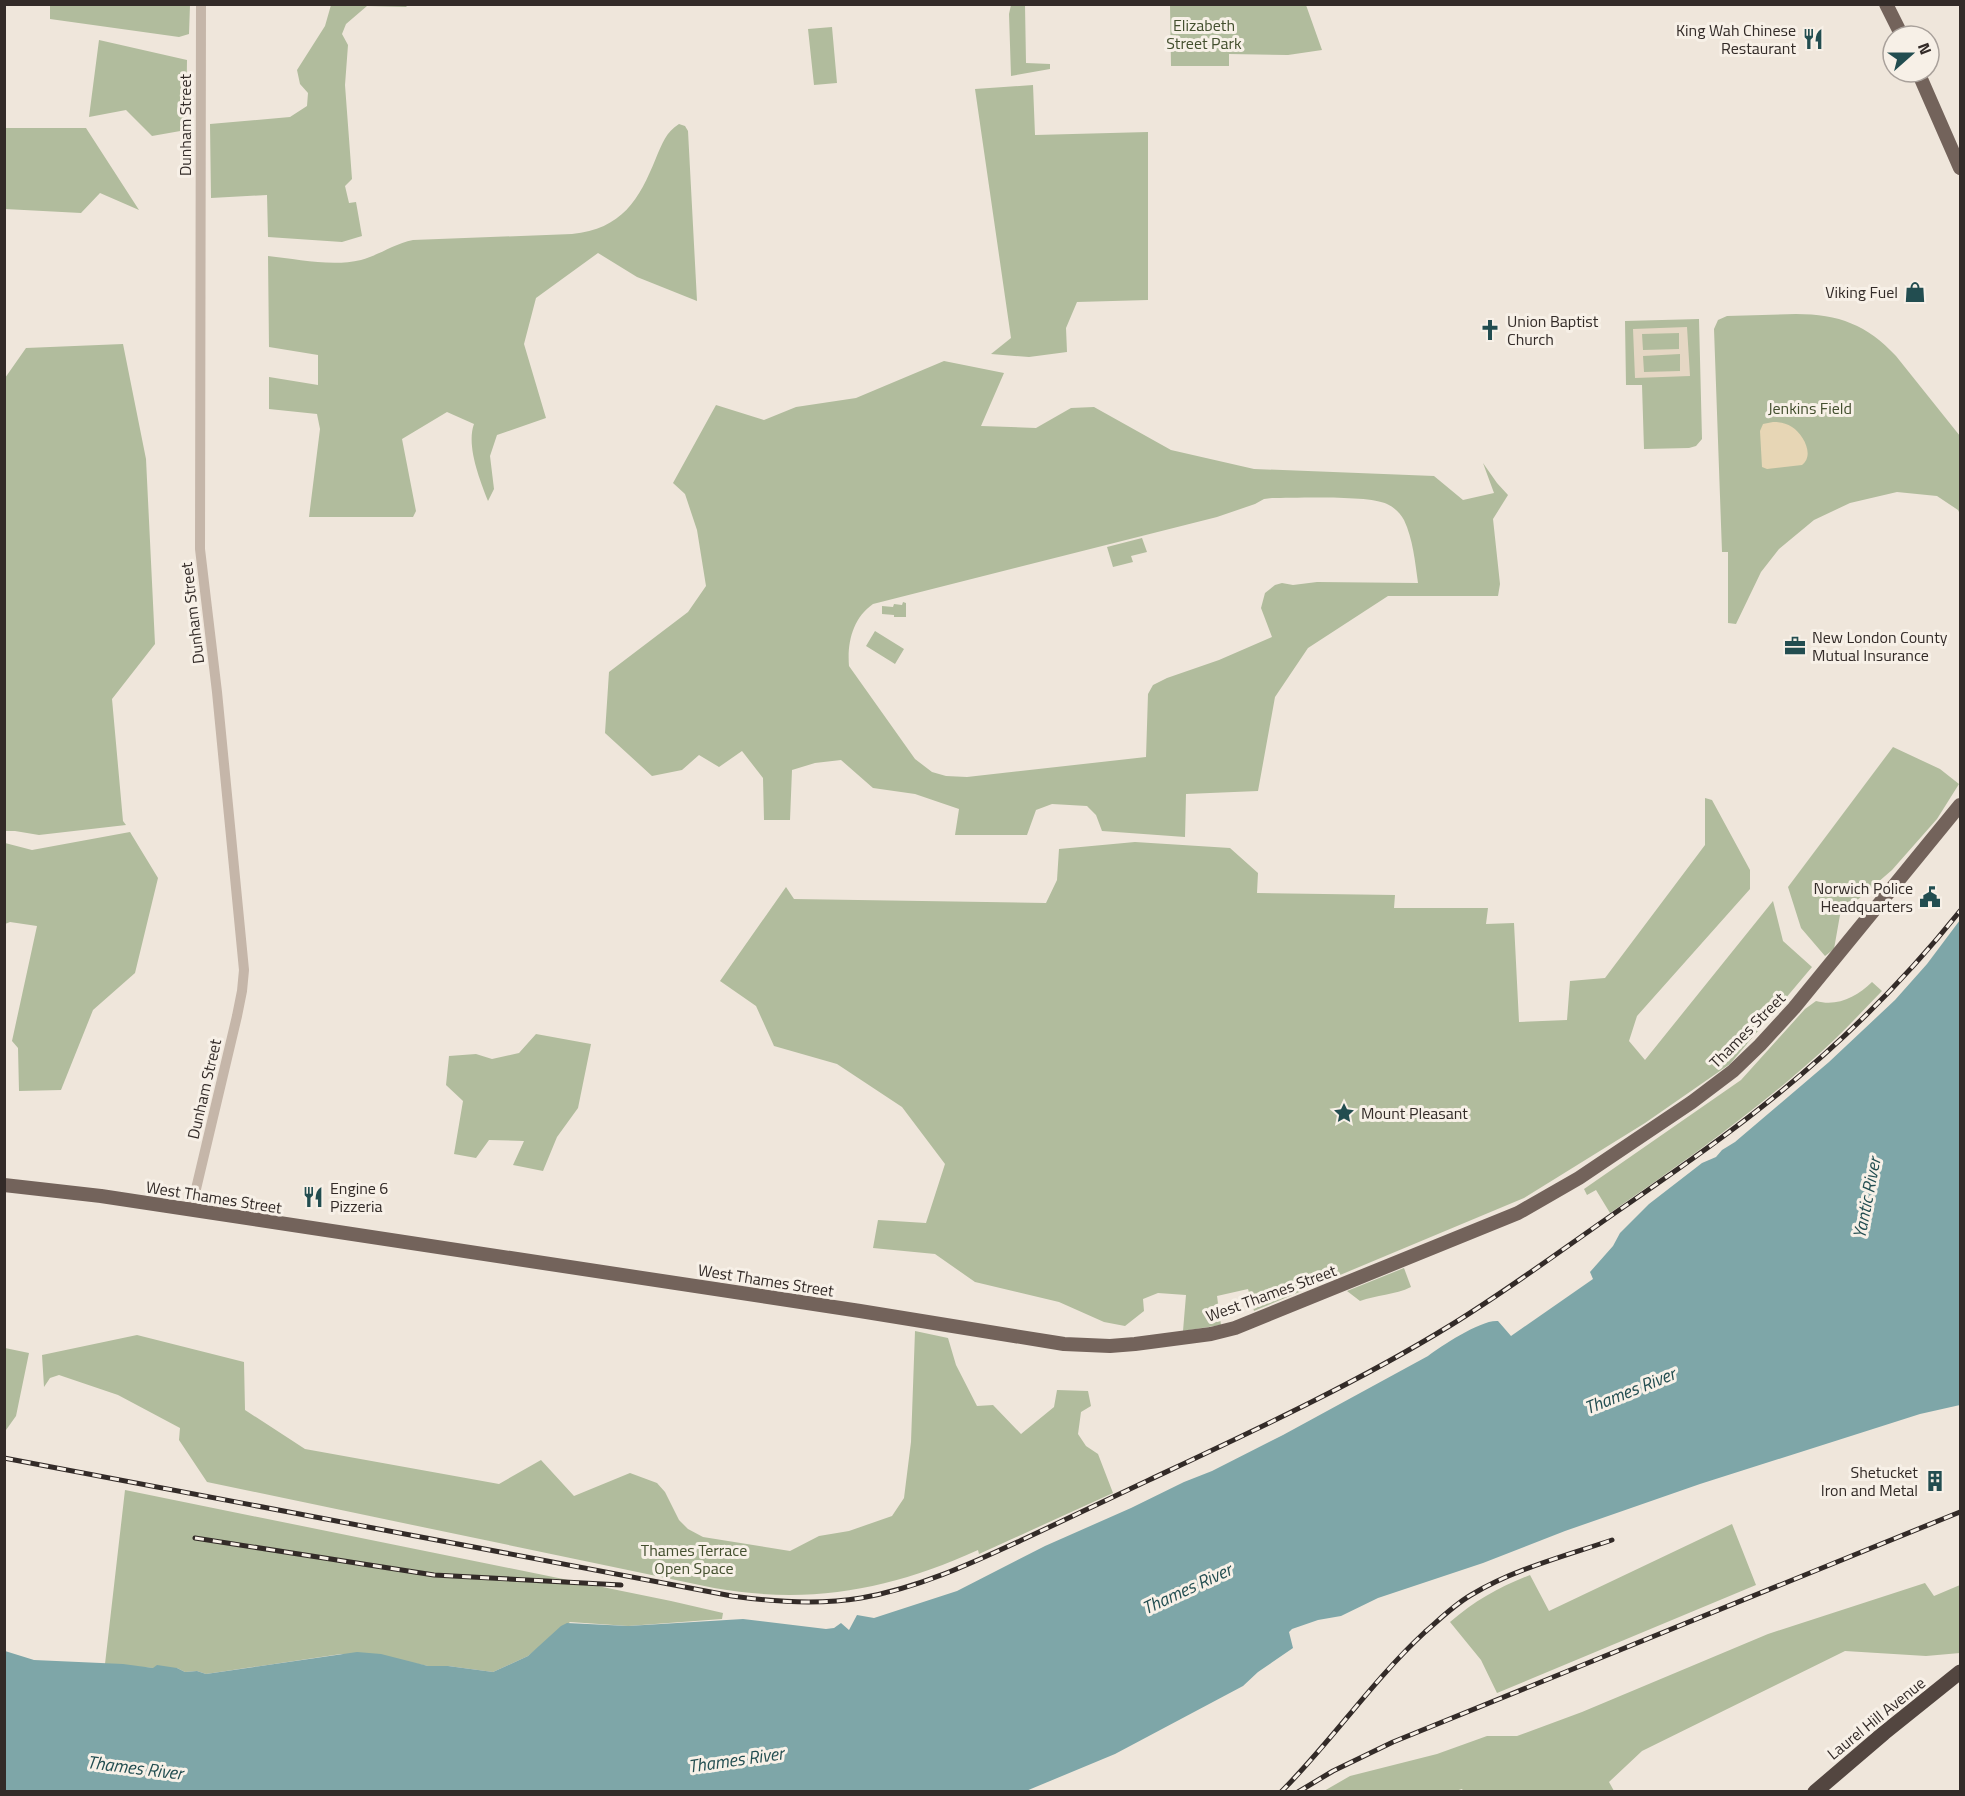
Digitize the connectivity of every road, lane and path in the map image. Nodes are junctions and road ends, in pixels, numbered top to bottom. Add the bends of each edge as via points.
1 (201, 4) edge
2 (1886, 4) edge
3 (1896, 24) edge
4 (1923, 84) edge
5 (1960, 168) edge
6 (1960, 805) edge
7 (4, 1185) edge
8 (191, 1210) junction
9 (1505, 1220) joint
10 (1960, 1672) edge
11 (1815, 1791) edge

1 - 8 street, Dunham Street via 200,549 244,970 237,1016
2 - 3 main road
4 - 5 main road
6 - 9 main road, Thames Street via 1794,1008 1733,1071 1579,1178
7 - 8 main road, West Thames Street
8 - 9 main road, West Thames Street via 1041,1341 1110,1346 1223,1332
10 - 11 highway, Laurel Hill Avenue

